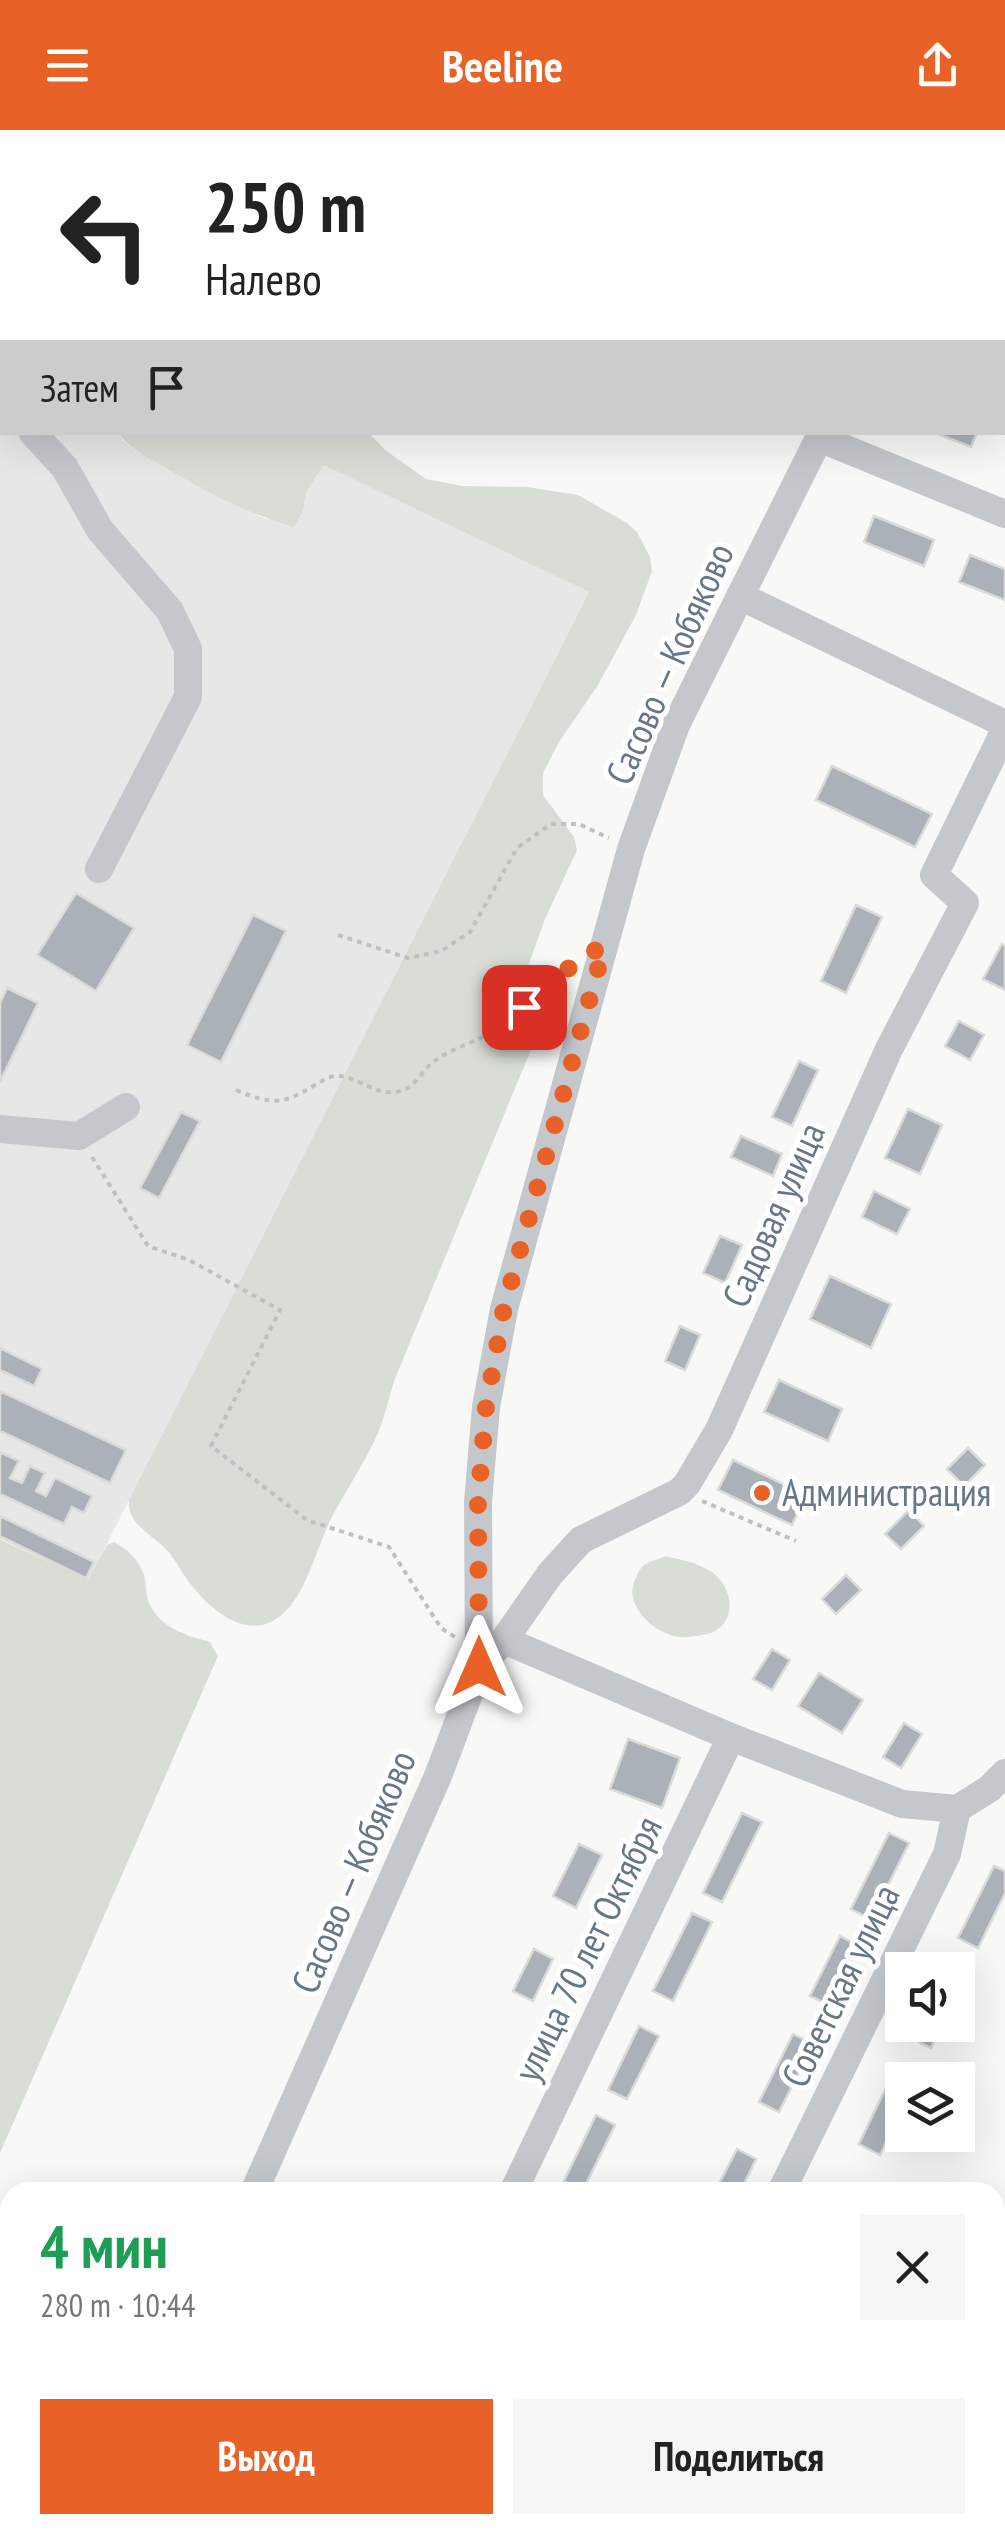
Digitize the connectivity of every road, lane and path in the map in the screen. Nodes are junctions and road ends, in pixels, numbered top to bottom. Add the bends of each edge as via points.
1 (35, 435) edge
2 (821, 435) edge
3 (1005, 514) edge
4 (740, 596) junction
5 (1005, 727) edge
6 (631, 849) junction
7 (100, 869) dead end
8 (338, 935) dead end
9 (604, 947) junction
10 (236, 1090) dead end
11 (126, 1107) dead end
12 (0, 1129) edge
13 (79, 1136) junction
14 (679, 1492) junction
15 (796, 1541) dead end
16 (487, 1653) junction
17 (731, 1737) junction
18 (1005, 1773) edge
19 (958, 1808) junction
20 (258, 2182) edge
21 (518, 2182) edge
22 (786, 2182) edge

1 - 7 street via 65,468 100,530 170,612 188,648 188,698
2 - 3 street
2 - 4 street, Сасово — Кобяково
4 - 5 street
4 - 6 street, Сасово — Кобяково via 676,724
5 - 14 street, Садовая улица via 934,875 964,903 889,1049 718,1430
6 - 8 path via 579,824 551,824 517,848 470,932 441,952 408,958
6 - 9 street, Сасово — Кобяково
9 - 10 path via 584,955 495,1031 431,1062 404,1091 381,1093 336,1076 277,1102
9 - 16 street, Сасово — Кобяково via 504,1308 486,1407 478,1502
11 - 13 street
12 - 13 street
13 - 16 path via 148,1246 189,1260 280,1310 211,1446 307,1520 390,1547 441,1628
14 - 15 path
14 - 16 street via 581,1540
16 - 17 street
16 - 20 street, Сасово — Кобяково
17 - 19 street via 902,1804
17 - 21 street, улица 70 лет Октября
18 - 19 street
19 - 22 street, Советская улица via 947,1854

